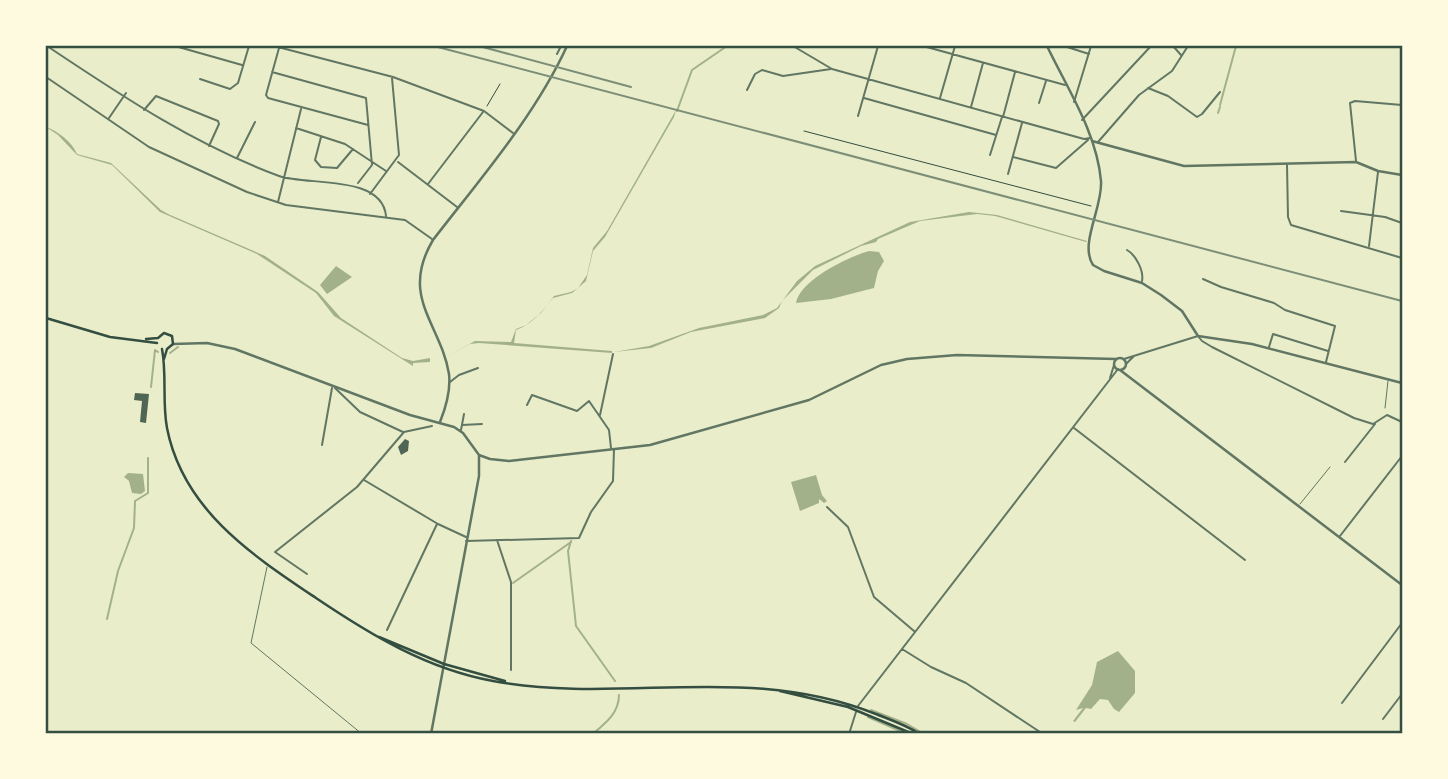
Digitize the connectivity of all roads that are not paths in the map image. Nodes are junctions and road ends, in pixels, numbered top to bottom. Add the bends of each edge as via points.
1 (47, 46) edge
2 (174, 46) edge
3 (249, 46) edge
4 (274, 46) edge
5 (561, 46) edge
6 (567, 46) edge
7 (793, 46) edge
8 (878, 46) edge
9 (922, 46) edge
10 (955, 46) edge
11 (1047, 46) edge
12 (1064, 46) edge
13 (1091, 46) edge
14 (1151, 46) edge
15 (1173, 46) edge
16 (1188, 46) edge
17 (279, 47) edge
18 (557, 54) dead end
19 (953, 54) junction
20 (1088, 54) junction
21 (1182, 56) junction
22 (984, 62) junction
23 (243, 65) junction
24 (832, 69) junction
25 (1016, 71) junction
26 (272, 72) junction
27 (46, 77) edge
28 (393, 77) junction
29 (200, 79) dead end
30 (869, 79) junction
31 (1046, 80) junction
32 (1066, 85) junction
33 (1147, 88) junction
34 (747, 90) dead end
35 (1220, 92) dead end
36 (126, 93) dead end
37 (123, 97) junction
38 (864, 98) junction
39 (940, 99) junction
40 (1074, 102) junction
41 (1039, 103) dead end
42 (1402, 105) edge
43 (971, 107) junction
44 (301, 108) junction
45 (144, 110) junction
46 (484, 111) junction
47 (858, 116) dead end
48 (1002, 116) junction
49 (108, 119) junction
50 (1082, 120) junction
51 (255, 122) dead end
52 (1022, 122) junction
53 (369, 125) junction
54 (296, 128) junction
55 (514, 134) junction
56 (996, 135) junction
57 (321, 136) junction
58 (1090, 139) junction
59 (1097, 143) junction
60 (209, 146) junction
61 (353, 149) junction
62 (990, 155) dead end
63 (1013, 157) junction
64 (237, 159) junction
65 (396, 160) junction
66 (373, 162) junction
67 (1356, 162) junction
68 (1287, 164) junction
69 (1378, 171) junction
70 (387, 172) junction
71 (1008, 174) dead end
72 (1402, 175) edge
73 (284, 177) junction
74 (428, 184) junction
75 (357, 185) junction
76 (370, 194) junction
77 (278, 203) junction
78 (458, 208) junction
79 (1341, 211) dead end
80 (1374, 215) junction
81 (386, 217) junction
82 (1402, 223) edge
83 (433, 240) junction
84 (1369, 248) junction
85 (1127, 250) dead end
86 (1402, 258) edge
87 (1203, 279) dead end
88 (1142, 283) junction
89 (46, 317) edge
90 (1198, 336) junction
91 (158, 338) junction
92 (173, 338) junction
93 (1213, 338) junction
94 (143, 340) junction
95 (186, 342) junction
96 (157, 343) junction
97 (173, 344) junction
98 (1208, 344) junction
99 (1268, 348) junction
100 (162, 349) junction
101 (167, 349) junction
102 (1329, 351) junction
103 (613, 354) dead end
104 (1135, 356) junction
105 (1104, 359) junction
106 (1116, 359) junction
107 (1124, 359) junction
108 (164, 360) junction
109 (1326, 363) junction
110 (1114, 365) junction
111 (478, 368) dead end
112 (1122, 368) junction
113 (1388, 379) junction
114 (1109, 380) junction
115 (449, 383) junction
116 (1402, 383) edge
117 (333, 386) junction
118 (527, 405) dead end
119 (1385, 408) dead end
120 (464, 414) dead end
121 (600, 417) junction
122 (440, 422) junction
123 (1402, 422) edge
124 (482, 424) dead end
125 (1376, 424) junction
126 (462, 425) junction
127 (432, 426) dead end
128 (1073, 427) junction
129 (461, 430) junction
130 (404, 432) junction
131 (322, 445) dead end
132 (613, 448) junction
133 (479, 456) junction
134 (1402, 456) edge
135 (1345, 462) dead end
136 (1330, 467) dead end
137 (363, 479) junction
138 (1299, 506) junction
139 (827, 507) dead end
140 (438, 524) junction
141 (1339, 537) junction
142 (467, 539) junction
143 (497, 540) junction
144 (1245, 560) dead end
145 (267, 565) junction
146 (307, 574) dead end
147 (1402, 585) edge
148 (1402, 623) edge
149 (387, 630) dead end
150 (914, 631) junction
151 (901, 648) junction
152 (443, 666) junction
153 (511, 670) dead end
154 (1402, 694) edge
155 (1342, 703) dead end
156 (857, 709) junction
157 (1383, 719) dead end
158 (362, 733) edge
159 (430, 733) edge
160 (849, 733) edge
161 (913, 733) edge
162 (920, 733) edge
163 (1043, 733) edge

1 - 37 street
2 - 23 street
3 - 23 street
4 - 17 street
5 - 18 street
6 - 55 street
7 - 24 street
8 - 30 street
9 - 19 street
10 - 19 street
11 - 32 street
12 - 20 street
13 - 20 street
14 - 50 street
15 - 21 street
16 - 21 street
17 - 26 street
17 - 28 street
19 - 22 street
19 - 39 street
20 - 40 street
21 - 33 street via 1171,73
22 - 25 street
22 - 43 street
23 - 29 street via 232,88
24 - 30 street
24 - 34 street via 783,76 762,70
25 - 31 street
25 - 48 street
26 - 44 street via 268,98
26 - 53 street via 366,98
27 - 49 street
28 - 46 street
28 - 65 street
30 - 38 street
30 - 39 street
31 - 32 street
31 - 41 street
32 - 40 street
33 - 35 street via 1168,96 1197,117
33 - 59 street
36 - 37 street
37 - 45 street
37 - 49 street
38 - 47 street
38 - 56 street
39 - 43 street
40 - 50 street
42 - 67 street via 1352,101
43 - 48 street
44 - 53 street
44 - 54 street
45 - 60 street
45 - 60 street via 156,96 218,121
46 - 55 street
46 - 74 street
48 - 52 street
48 - 56 street
49 - 77 street via 149,147
50 - 58 street
51 - 64 street
52 - 58 street
52 - 63 street
53 - 66 street
54 - 57 street
54 - 73 street
55 - 78 street
56 - 62 street
57 - 61 street
57 - 61 street via 315,160 321,167 337,167
58 - 59 street
58 - 63 street via 1056,168
58 - 88 street via 1101,183 1089,260 1097,268
59 - 68 street via 1186,166
60 - 64 street
61 - 66 street
63 - 71 street
64 - 73 street
65 - 70 street
65 - 74 street
66 - 70 street
66 - 75 street
67 - 68 street
67 - 69 street
68 - 84 street via 1290,224
69 - 72 street
69 - 80 street
70 - 76 street
73 - 75 street
73 - 77 street
74 - 78 street
75 - 76 street
76 - 81 street via 384,205
77 - 81 street
78 - 83 street
79 - 80 street
80 - 82 street
80 - 84 street
81 - 83 street via 408,222
83 - 115 street via 425,257 420,291
84 - 86 street
85 - 88 street via 1141,270
87 - 102 street via 1335,326
88 - 90 street via 1182,311
89 - 94 main road via 110,337
90 - 93 street
90 - 98 street
90 - 104 street
91 - 92 main road via 164,333
91 - 94 main road
91 - 96 main road
92 - 95 street
92 - 97 main road
93 - 98 street
93 - 99 street
94 - 96 main road
95 - 97 street
95 - 117 street via 224,345
96 - 100 main road
97 - 101 main road
98 - 125 street via 1354,418
99 - 102 street via 1274,334
99 - 109 street
100 - 101 main road
100 - 108 main road
101 - 108 main road
102 - 109 street
103 - 121 street
104 - 107 street
104 - 112 street
105 - 106 street
105 - 110 street
105 - 132 street via 957,355 908,359 881,365 798,404 650,445
106 - 107 street
106 - 110 street
107 - 112 street
108 - 145 main road via 165,417 182,473 218,523
109 - 113 street
110 - 112 street
110 - 114 street
111 - 115 street
112 - 114 street
112 - 138 street
113 - 116 street
113 - 119 lane
114 - 128 street
115 - 122 street
117 - 122 street
117 - 130 street via 360,412
117 - 131 street
118 - 121 street via 532,395 576,411 589,401
120 - 126 street
121 - 132 street
122 - 129 street
123 - 125 street via 1387,415
124 - 126 street
125 - 135 street
126 - 129 street
127 - 130 street
128 - 144 street
128 - 150 street
129 - 133 street
130 - 137 street
132 - 133 street via 509,461
132 - 143 street via 613,481 579,537
133 - 142 street
134 - 141 street
136 - 138 lane
137 - 140 street
137 - 146 street via 275,552
138 - 141 street
139 - 150 street via 848,527 874,597
140 - 142 street
140 - 149 street
141 - 147 street
142 - 143 street
142 - 152 street
143 - 153 street via 511,582
145 - 152 main road via 373,634
145 - 158 lane via 250,643
148 - 155 street
150 - 151 street
151 - 156 street
151 - 163 street
152 - 156 main road via 492,681 573,688 724,685 802,692
152 - 159 street
154 - 157 street
156 - 160 street
156 - 161 main road
156 - 162 main road

